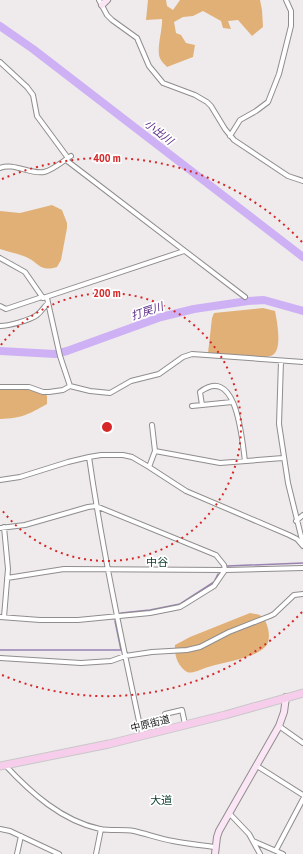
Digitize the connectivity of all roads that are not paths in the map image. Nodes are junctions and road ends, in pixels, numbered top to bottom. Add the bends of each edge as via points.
1 (107, 0) edge
2 (286, 0) edge
3 (100, 3) edge
4 (0, 62) edge
5 (230, 136) junction
6 (68, 158) junction
7 (0, 168) edge
8 (303, 181) edge
9 (184, 250) junction
10 (0, 258) edge
11 (42, 297) junction
12 (245, 297) dead end
13 (47, 298) junction
14 (48, 303) junction
15 (0, 306) edge
16 (0, 326) edge
17 (281, 361) junction
18 (303, 362) edge
19 (70, 386) junction
20 (0, 387) edge
21 (232, 402) junction
22 (202, 405) junction
23 (192, 406) dead end
24 (152, 425) dead end
25 (155, 451) junction
26 (89, 457) junction
27 (283, 458) junction
28 (245, 461) junction
29 (149, 467) junction
30 (0, 480) edge
31 (96, 506) junction
32 (303, 515) edge
33 (296, 521) junction
34 (2, 528) edge
35 (302, 535) edge
36 (303, 545) edge
37 (303, 568) edge
38 (108, 569) junction
39 (225, 570) junction
40 (7, 578) junction
41 (303, 594) edge
42 (117, 616) junction
43 (2, 617) edge
44 (125, 656) junction
45 (0, 658) edge
46 (303, 693) edge
47 (286, 697) junction
48 (186, 724) junction
49 (279, 726) junction
50 (168, 729) junction
51 (143, 735) junction
52 (303, 743) edge
53 (1, 765) edge
54 (257, 766) junction
55 (303, 795) edge
56 (303, 799) edge
57 (229, 813) junction
58 (0, 828) edge
59 (101, 829) junction
60 (21, 836) junction
61 (253, 841) junction
62 (215, 847) junction
63 (276, 850) junction
64 (17, 854) edge
65 (59, 854) edge
66 (96, 854) edge
67 (215, 854) edge
68 (260, 854) edge
69 (283, 854) edge

1 - 3 street
2 - 5 street via 291,12 291,26 279,74 268,102 240,120
3 - 5 street via 112,20 137,38 149,66 158,78 168,86 188,92 207,102
4 - 6 street via 33,95 37,116
5 - 8 street via 288,176
6 - 7 street via 44,172 13,167
6 - 9 street
9 - 12 street
9 - 13 street
10 - 11 street via 25,272
11 - 13 street
11 - 15 street via 6,309
13 - 14 street
14 - 16 street via 36,316
14 - 19 street via 58,349
17 - 18 street
17 - 19 street via 192,354 153,377 131,381 110,393
17 - 27 street via 279,424
19 - 20 street via 49,392 28,387
21 - 22 street
21 - 22 street via 227,391 215,385 207,386 200,392
21 - 28 street via 239,422
22 - 23 street
24 - 25 street
25 - 28 street via 220,463
25 - 29 street
26 - 29 street via 123,455
26 - 30 street via 20,477
26 - 31 street
27 - 28 street
27 - 33 street
29 - 36 street via 186,491 290,535
31 - 34 street via 25,525
31 - 38 street
31 - 39 street via 216,555
32 - 33 street
33 - 35 street
34 - 40 street
35 - 36 street
37 - 39 street
38 - 39 street
38 - 40 street via 64,569
38 - 42 street
39 - 42 street via 214,586 180,607
40 - 43 street
41 - 44 street via 294,595 274,614 200,647
42 - 43 street via 71,620
42 - 44 street
44 - 45 street via 111,661 81,663
44 - 51 street
46 - 47 main road, 中原街道
47 - 48 main road, 中原街道
47 - 49 street
48 - 50 main road, 中原街道
48 - 50 street via 182,710 165,714
49 - 52 street
49 - 54 street
50 - 51 main road, 中原街道
51 - 53 main road, 中原街道
53 - 59 street via 51,807 72,819
54 - 55 street
54 - 57 street
56 - 63 street
57 - 61 street
57 - 62 street via 218,834
58 - 60 street
59 - 62 street via 133,831 172,841
59 - 66 street
60 - 64 street
60 - 65 street
61 - 63 street
61 - 68 street
62 - 67 street
63 - 69 street

